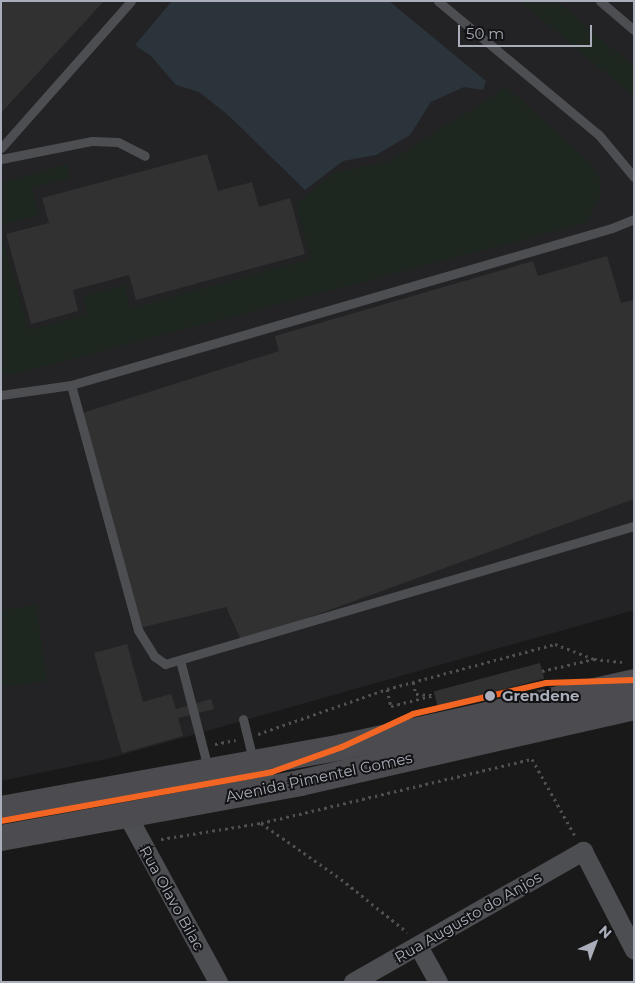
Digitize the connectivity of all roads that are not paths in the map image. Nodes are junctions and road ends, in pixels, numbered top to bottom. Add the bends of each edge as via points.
1 (131, 1) edge
2 (438, 1) edge
3 (600, 1) edge
4 (634, 30) edge
5 (1, 148) edge
6 (145, 156) dead end
7 (1, 160) edge
8 (634, 177) edge
9 (634, 218) edge
10 (71, 385) junction
11 (1, 395) edge
12 (634, 526) edge
13 (180, 660) junction
14 (630, 672) edge
15 (634, 707) edge
16 (243, 719) dead end
17 (205, 759) junction
18 (253, 763) junction
19 (1, 809) edge
20 (127, 815) junction
21 (1, 838) edge
22 (418, 946) junction
23 (634, 950) edge
24 (218, 982) edge
25 (353, 982) edge
26 (438, 982) edge

1 - 5 lane
2 - 8 lane via 599,135
3 - 4 lane
6 - 7 lane via 118,142 92,141
9 - 10 lane via 612,228
10 - 11 lane
10 - 13 lane via 138,630 159,660 165,664
12 - 13 lane
13 - 17 lane
14 - 18 main road, Avenida Pimentel Gomes
15 - 20 main road, Avenida Pimentel Gomes via 300,783
16 - 18 lane
17 - 18 main road, Avenida Pimentel Gomes
17 - 19 main road, Avenida Pimentel Gomes
20 - 21 main road, Avenida Pimentel Gomes
20 - 24 street, Rua Olavo Bilac
22 - 23 street, Rua Augusto do Anjos via 582,851
22 - 25 street, Rua Augusto do Anjos
22 - 26 street

